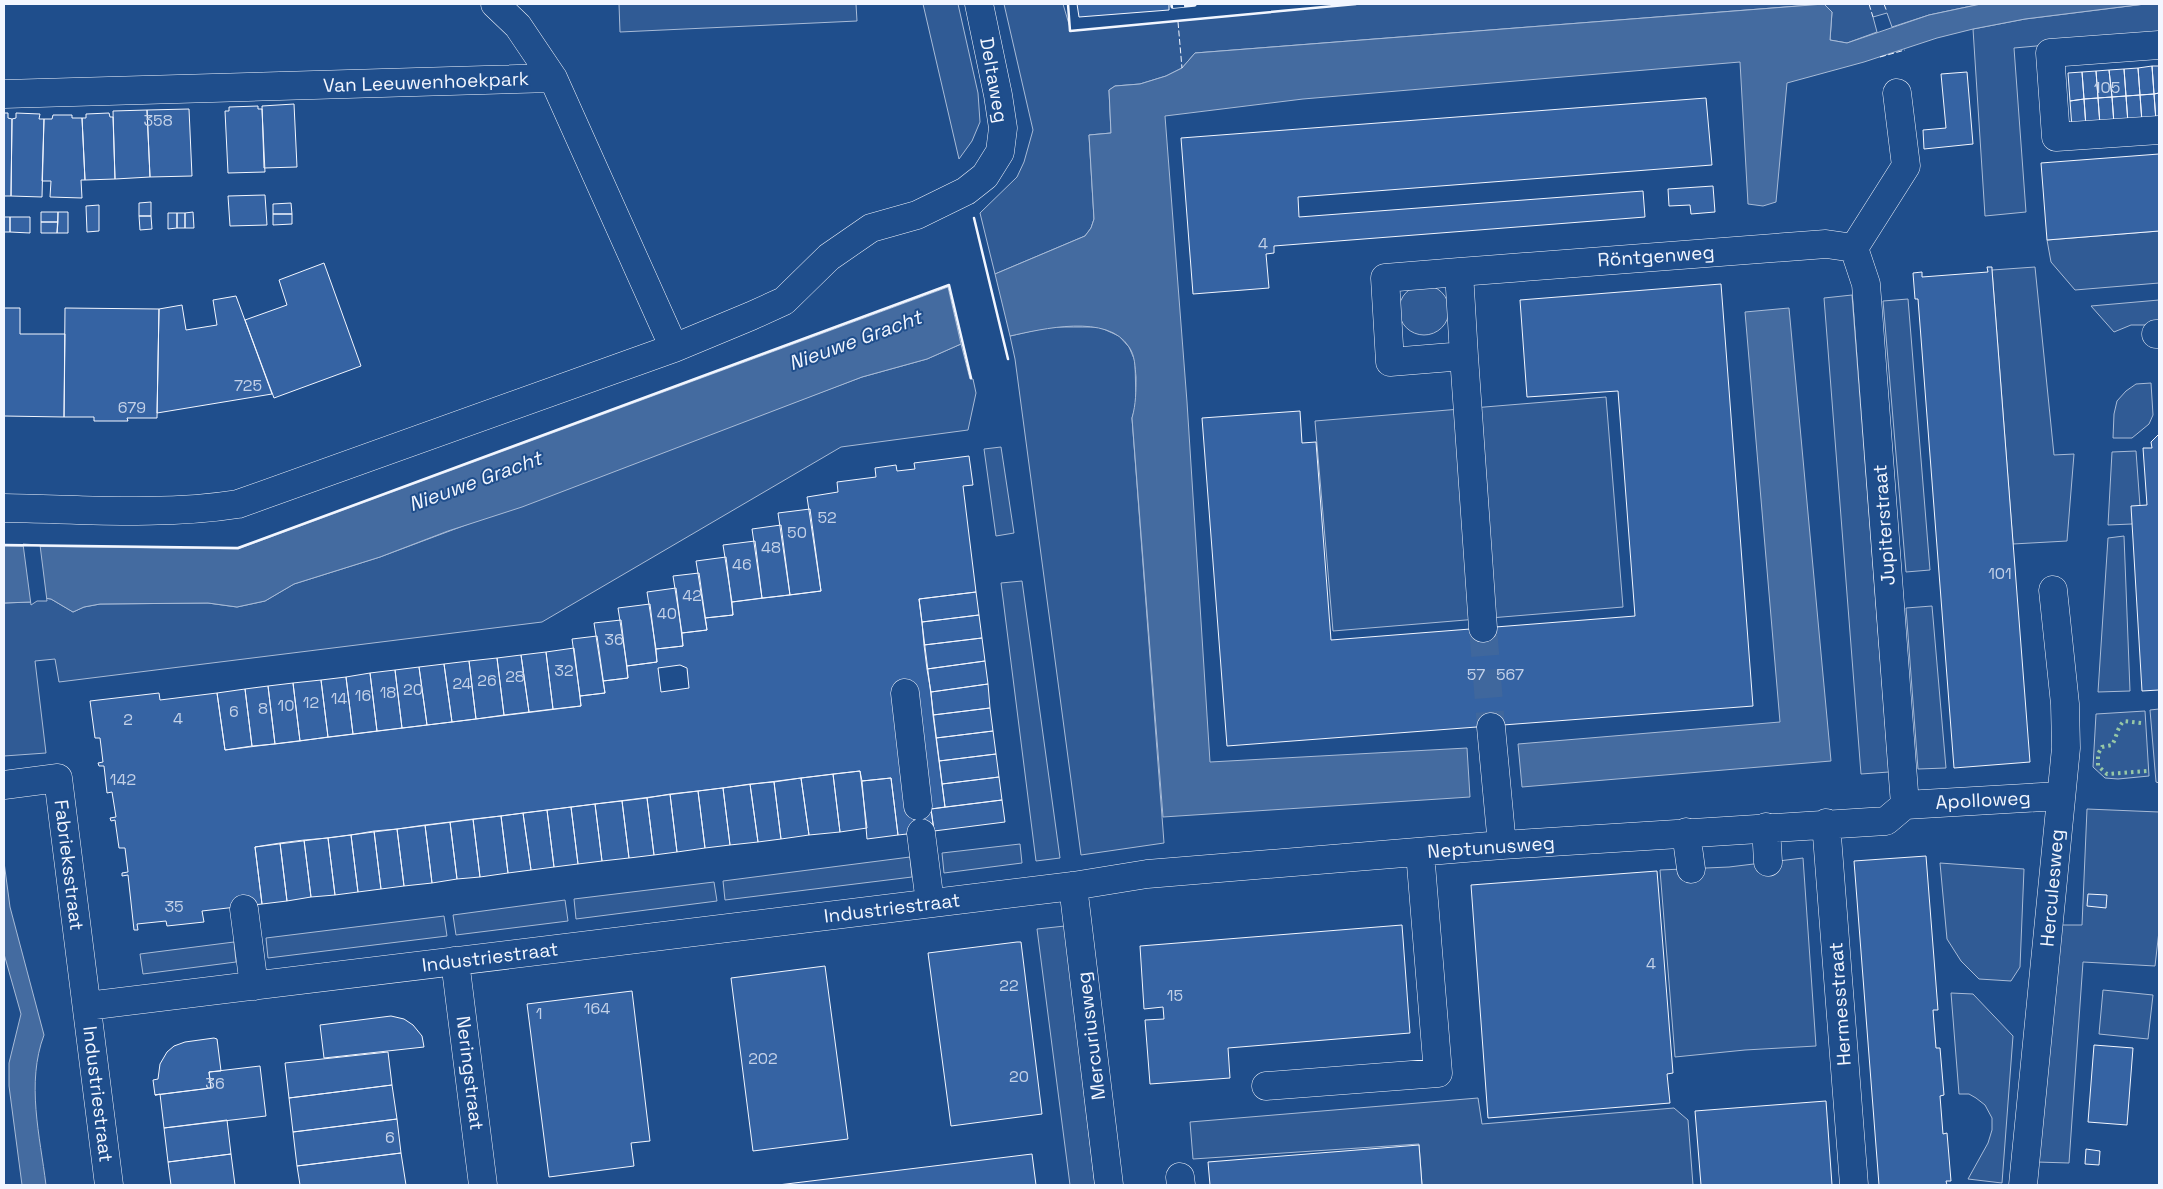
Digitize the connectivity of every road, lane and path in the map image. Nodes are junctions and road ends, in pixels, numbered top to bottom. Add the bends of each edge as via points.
1 (495, 4) edge
2 (979, 4) edge
3 (2159, 45) edge
4 (553, 78) junction
5 (1897, 93) dead end
6 (4, 94) edge
7 (2159, 130) edge
8 (1854, 248) junction
9 (1458, 272) junction
10 (674, 348) junction
11 (1464, 356) junction
12 (4, 508) edge
13 (2053, 590) dead end
14 (1483, 628) tunnel mouth
15 (905, 693) dead end
16 (1491, 727) tunnel mouth
17 (4, 785) edge
18 (2060, 796) junction
19 (1905, 805) junction
20 (918, 806) dead end
21 (1826, 823) junction
22 (1766, 828) junction
23 (1686, 832) junction
24 (921, 833) dead end
25 (1502, 846) junction
26 (1420, 852) junction
27 (1768, 862) dead end
28 (1691, 870) dead end
29 (1073, 886) junction
30 (930, 903) junction
31 (244, 908) dead end
32 (456, 961) junction
33 (254, 986) junction
34 (87, 1006) junction
35 (1266, 1086) dead end
36 (109, 1185) edge
37 (484, 1185) edge
38 (1108, 1185) edge
39 (1854, 1185) edge
40 (2023, 1185) edge

1 - 4 street via 518,26
2 - 10 street, Deltaweg via 1003,128 1000,152 985,176 966,191 917,215 871,228 829,256 784,301
3 - 7 street via 2050,53 2056,137
4 - 6 street, Van Leeuwenhoekpark
4 - 10 street, Van Leeuwenhoekpark
5 - 8 street via 1906,166
8 - 9 street, Röntgenweg via 1826,244
8 - 19 street, Jupiterstraat via 1866,284
9 - 11 street
9 - 11 street, Röntgenweg via 1384,278 1390,362
10 - 12 street via 238,504 172,510
11 - 14 street
13 - 18 street, Herculesweg via 2066,748
15 - 20 street
16 - 25 street
17 - 34 street, Fabrieksstraat via 58,778
18 - 19 street, Apolloweg
18 - 40 street, Herculesweg
19 - 21 street, Neptunusweg via 1886,821
21 - 22 street, Neptunusweg
21 - 39 street, Hermesstraat
22 - 23 street, Neptunusweg
22 - 27 street
23 - 25 street, Neptunusweg
23 - 28 street
24 - 30 street
25 - 26 street, Neptunusweg
26 - 29 street, Neptunusweg via 1147,874
26 - 35 street via 1438,1073
29 - 30 street, Industriestraat
29 - 38 street, Mercuriusweg
30 - 32 street, Industriestraat
31 - 33 street
32 - 33 street, Industriestraat
32 - 37 street, Neringstraat
33 - 34 street, Industriestraat
34 - 36 street, Industriestraat

